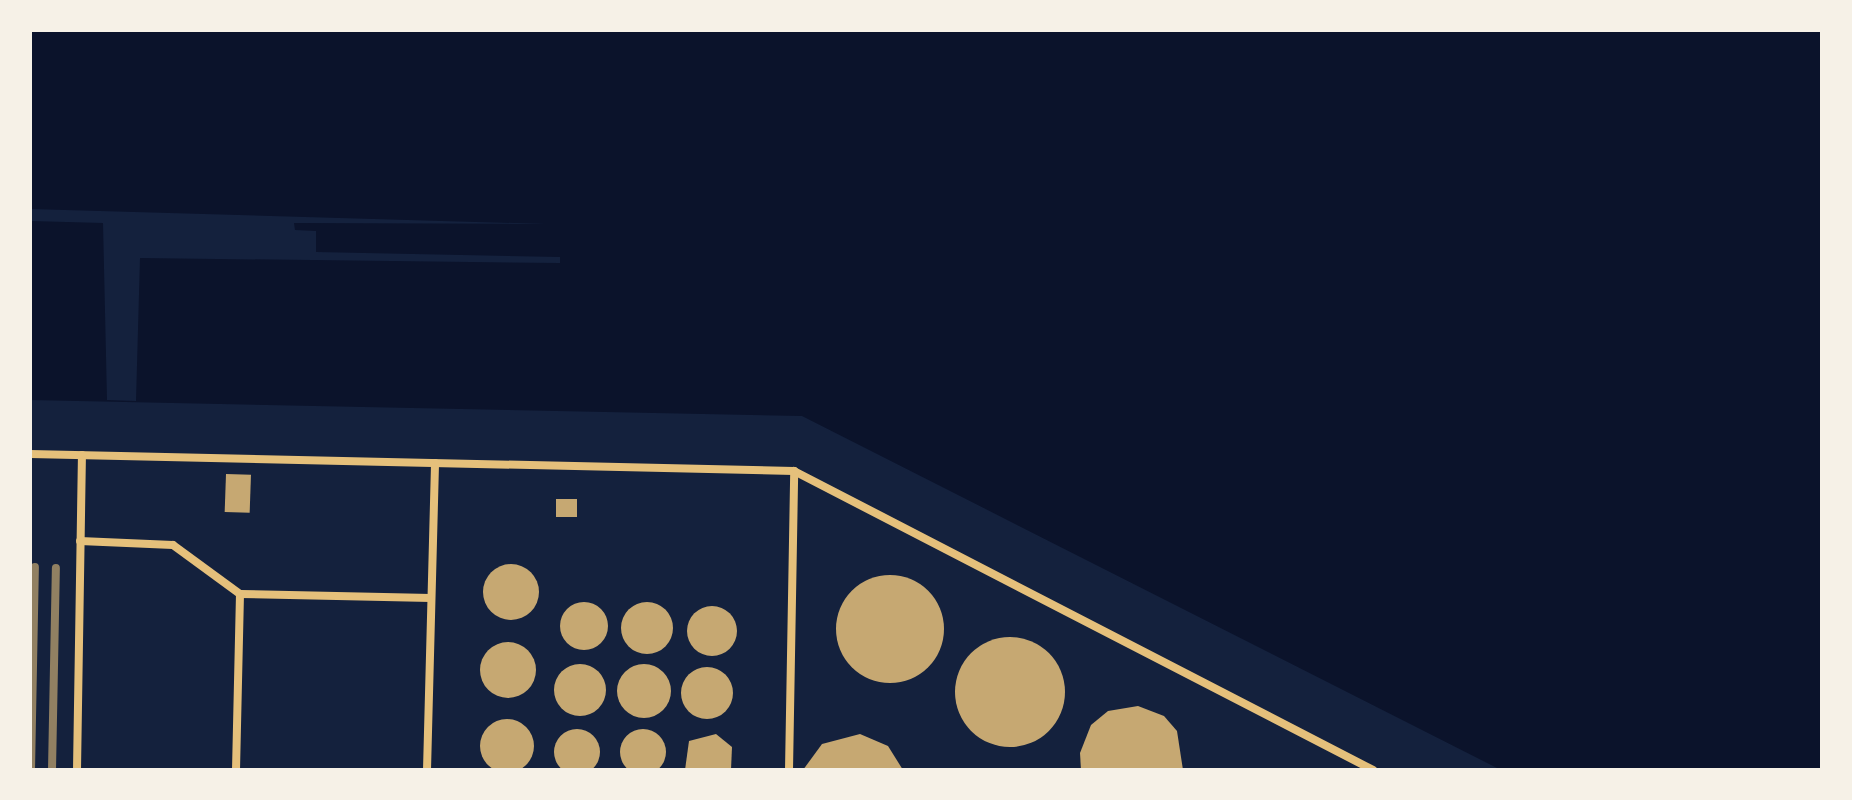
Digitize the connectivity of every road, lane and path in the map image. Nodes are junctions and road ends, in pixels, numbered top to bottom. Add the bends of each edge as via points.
1 (30, 454) edge
2 (82, 455) junction
3 (435, 463) junction
4 (794, 471) junction
5 (80, 541) junction
6 (240, 594) junction
7 (431, 598) junction
8 (76, 770) edge
9 (236, 770) edge
10 (427, 770) edge
11 (789, 770) edge
12 (1373, 770) edge

1 - 2 lane
2 - 3 lane
2 - 5 lane
3 - 4 lane
3 - 7 lane
4 - 11 lane
4 - 12 lane
5 - 6 lane via 173,545
5 - 8 lane
6 - 7 lane
6 - 9 lane
7 - 10 lane

